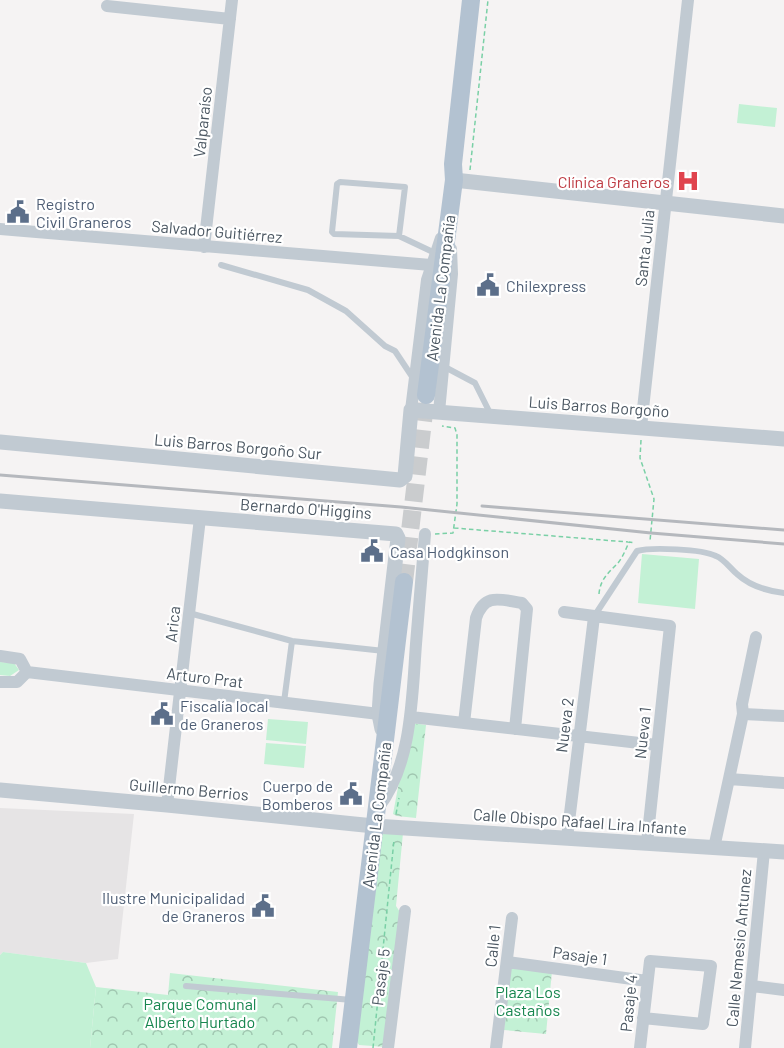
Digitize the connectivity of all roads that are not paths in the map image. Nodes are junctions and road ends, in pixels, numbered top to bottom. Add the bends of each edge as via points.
1 (232, 0) edge
2 (471, 0) edge
3 (481, 0) edge
4 (688, 0) edge
5 (107, 6) dead end
6 (230, 19) junction
7 (454, 180) junction
8 (665, 203) junction
9 (784, 216) edge
10 (447, 223) junction
11 (0, 228) edge
12 (399, 236) junction
13 (204, 247) junction
14 (435, 253) junction
15 (431, 265) junction
16 (221, 266) dead end
17 (443, 366) junction
18 (415, 381) junction
19 (426, 395) tunnel mouth
20 (411, 410) junction
21 (439, 412) junction
22 (492, 416) junction
23 (641, 428) junction
24 (784, 439) edge
25 (0, 442) edge
26 (0, 501) edge
27 (200, 518) junction
28 (424, 534) road end
29 (406, 578) junction
30 (784, 593) edge
31 (564, 612) dead end
32 (189, 613) junction
33 (594, 616) junction
34 (756, 636) dead end
35 (292, 641) junction
36 (384, 651) junction
37 (0, 656) edge
38 (27, 672) junction
39 (0, 682) edge
40 (181, 691) junction
41 (284, 702) junction
42 (380, 714) junction
43 (743, 714) junction
44 (411, 717) junction
45 (784, 717) edge
46 (464, 723) junction
47 (515, 729) junction
48 (579, 736) junction
49 (657, 745) junction
50 (385, 747) junction
51 (729, 779) junction
52 (784, 783) edge
53 (0, 790) edge
54 (167, 805) junction
55 (375, 818) junction
56 (567, 838) junction
57 (647, 843) junction
58 (714, 848) junction
59 (764, 851) junction
60 (784, 852) edge
61 (405, 911) dead end
62 (512, 918) dead end
63 (507, 962) junction
64 (647, 981) junction
65 (186, 986) dead end
66 (752, 986) junction
67 (784, 990) edge
68 (353, 1000) junction
69 (643, 1018) junction
70 (348, 1048) edge
71 (388, 1048) edge
72 (496, 1048) edge
73 (640, 1048) edge
74 (745, 1048) edge

1 - 6 street, Valparaíso
2 - 7 main road, Avenida La Compañía
3 - 7 main road, Avenida La Compañía via 462,165
4 - 8 street, Santa Julia
5 - 6 street
6 - 13 street, Valparaíso
7 - 8 street
7 - 10 main road, Avenida La Compañía
8 - 9 street
8 - 23 street, Santa Julia
10 - 14 street
10 - 17 street via 452,274
10 - 19 main road, Avenida La Compañía
11 - 13 street, Salvador Guitiérrez
12 - 12 lane via 334,234 337,184 405,187
12 - 14 lane
13 - 15 street, Salvador Guitiérrez
14 - 15 street
15 - 18 street
16 - 18 lane via 308,290 346,311 396,351
17 - 21 street
17 - 22 lane via 475,383
18 - 20 street
20 - 21 street, Luis Barros Borgoño
20 - 25 street, Luis Barros Borgoño Sur via 405,476 400,480
21 - 22 street, Luis Barros Borgoño
22 - 23 street, Luis Barros Borgoño
23 - 24 street, Luis Barros Borgoño
26 - 27 street, Bernardo O'Higgins
27 - 29 street, Bernardo O'Higgins via 393,533 398,538
27 - 32 street, Arica
28 - 29 street, Bernardo O'Higgins
29 - 36 street, Bernardo O'Higgins
29 - 44 street, Bernardo O'Higgins
29 - 50 main road, Avenida La Compañía
30 - 33 lane via 766,591 740,577 718,556 648,548 637,551
31 - 33 street
32 - 35 lane
32 - 40 street, Arica
33 - 48 street, Nueva 2
33 - 49 street, Nueva 1 via 670,626
34 - 43 street
35 - 36 lane
35 - 41 lane
36 - 42 street, Bernardo O'Higgins
37 - 38 street, Arturo Prat via 20,659
38 - 39 street, Arturo Prat via 17,682
38 - 40 street, Arturo Prat
40 - 41 street, Arturo Prat
40 - 54 street, Arica
41 - 42 street, Arturo Prat
42 - 50 street, Bernardo O'Higgins
43 - 45 street
43 - 51 street
44 - 46 street
44 - 55 street, Bernardo O'Higgins via 390,793
46 - 47 street
46 - 47 street via 476,618 481,606 494,599 522,603 527,609
47 - 48 street
48 - 49 street
48 - 56 street, Nueva 2
49 - 57 street, Nueva 1
50 - 55 main road, Avenida La Compañía
51 - 52 street
51 - 58 street
53 - 54 street, Guillermo Berrios
54 - 55 street, Guillermo Berrios
55 - 56 street, Calle Obispo Rafael Lira Infante
55 - 68 main road, Avenida La Compañía
56 - 57 street, Calle Obispo Rafael Lira Infante
57 - 58 street, Calle Obispo Rafael Lira Infante
58 - 59 street, Calle Obispo Rafael Lira Infante
59 - 60 street, Calle Obispo Rafael Lira Infante
59 - 66 street, Calle Nemesio Antunez
61 - 71 street, Pasaje 5
62 - 63 street, Calle 1
63 - 64 street, Pasaje 1
63 - 72 street, Calle 1
64 - 69 street, Pasaje 4
64 - 69 street, Pasaje 4 via 650,961 711,966 703,1024
65 - 68 lane
66 - 67 street
66 - 74 street, Calle Nemesio Antunez
68 - 70 main road, Avenida La Compañía
69 - 73 street, Pasaje 4

